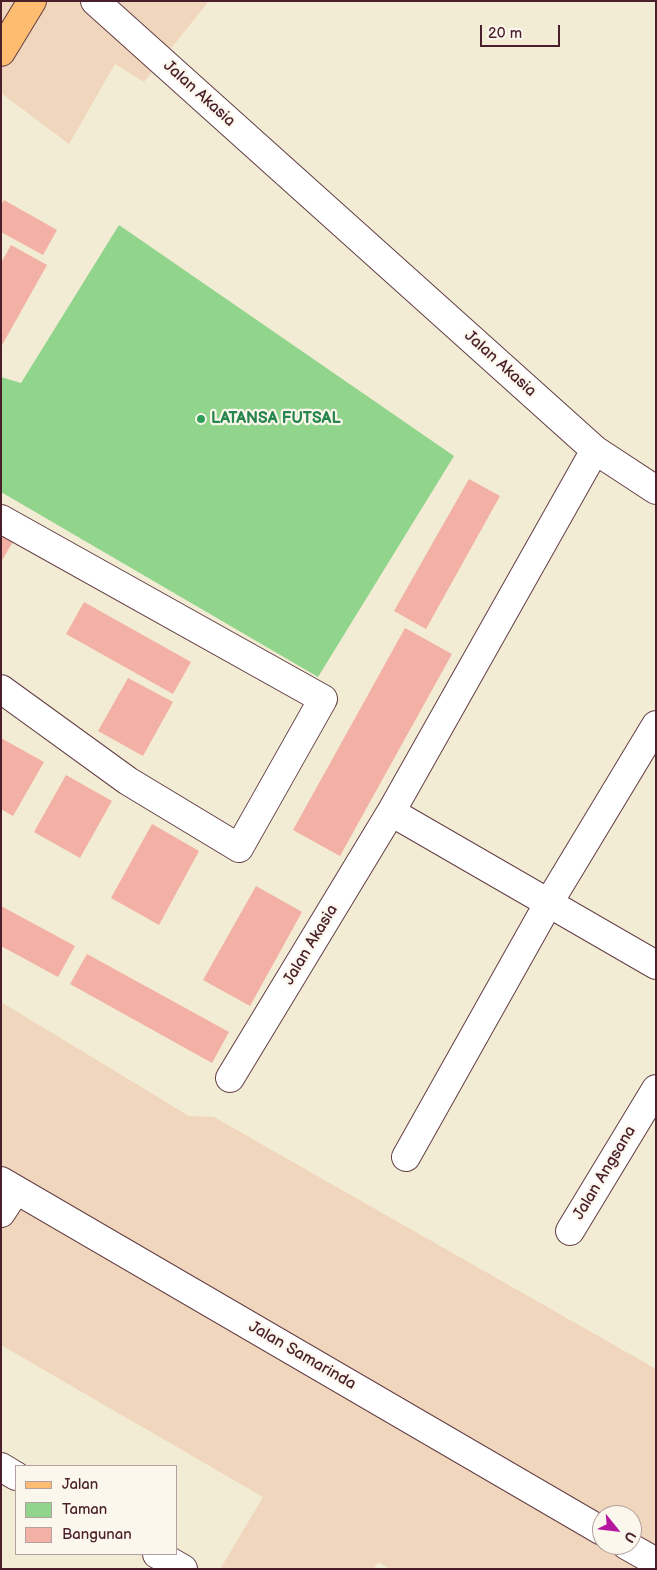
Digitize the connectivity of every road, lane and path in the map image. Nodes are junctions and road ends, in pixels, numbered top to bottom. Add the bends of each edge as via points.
1 (32, 1) edge
2 (95, 1) edge
3 (1, 52) edge
4 (596, 450) junction
5 (656, 490) edge
6 (1, 519) edge
7 (1, 689) edge
8 (656, 725) edge
9 (391, 812) junction
10 (548, 904) junction
11 (656, 965) edge
12 (230, 1078) dead end
13 (656, 1089) edge
14 (406, 1157) dead end
15 (9, 1186) edge
16 (1, 1214) edge
17 (570, 1231) dead end
18 (1, 1468) edge
19 (15, 1475) edge
20 (592, 1525) edge
21 (642, 1554) edge
22 (159, 1555) edge
23 (656, 1562) edge
24 (184, 1569) edge

1 - 3 main road
2 - 4 street, Jalan Akasia
4 - 5 street
4 - 9 street, Jalan Akasia
6 - 7 street via 323,699 239,848 128,781
8 - 10 street
9 - 10 street
9 - 12 street, Jalan Akasia
10 - 11 street
10 - 14 street
13 - 17 street, Jalan Angsana
15 - 16 street
15 - 20 street, Jalan Samarinda
18 - 19 street
21 - 23 street
22 - 24 street

